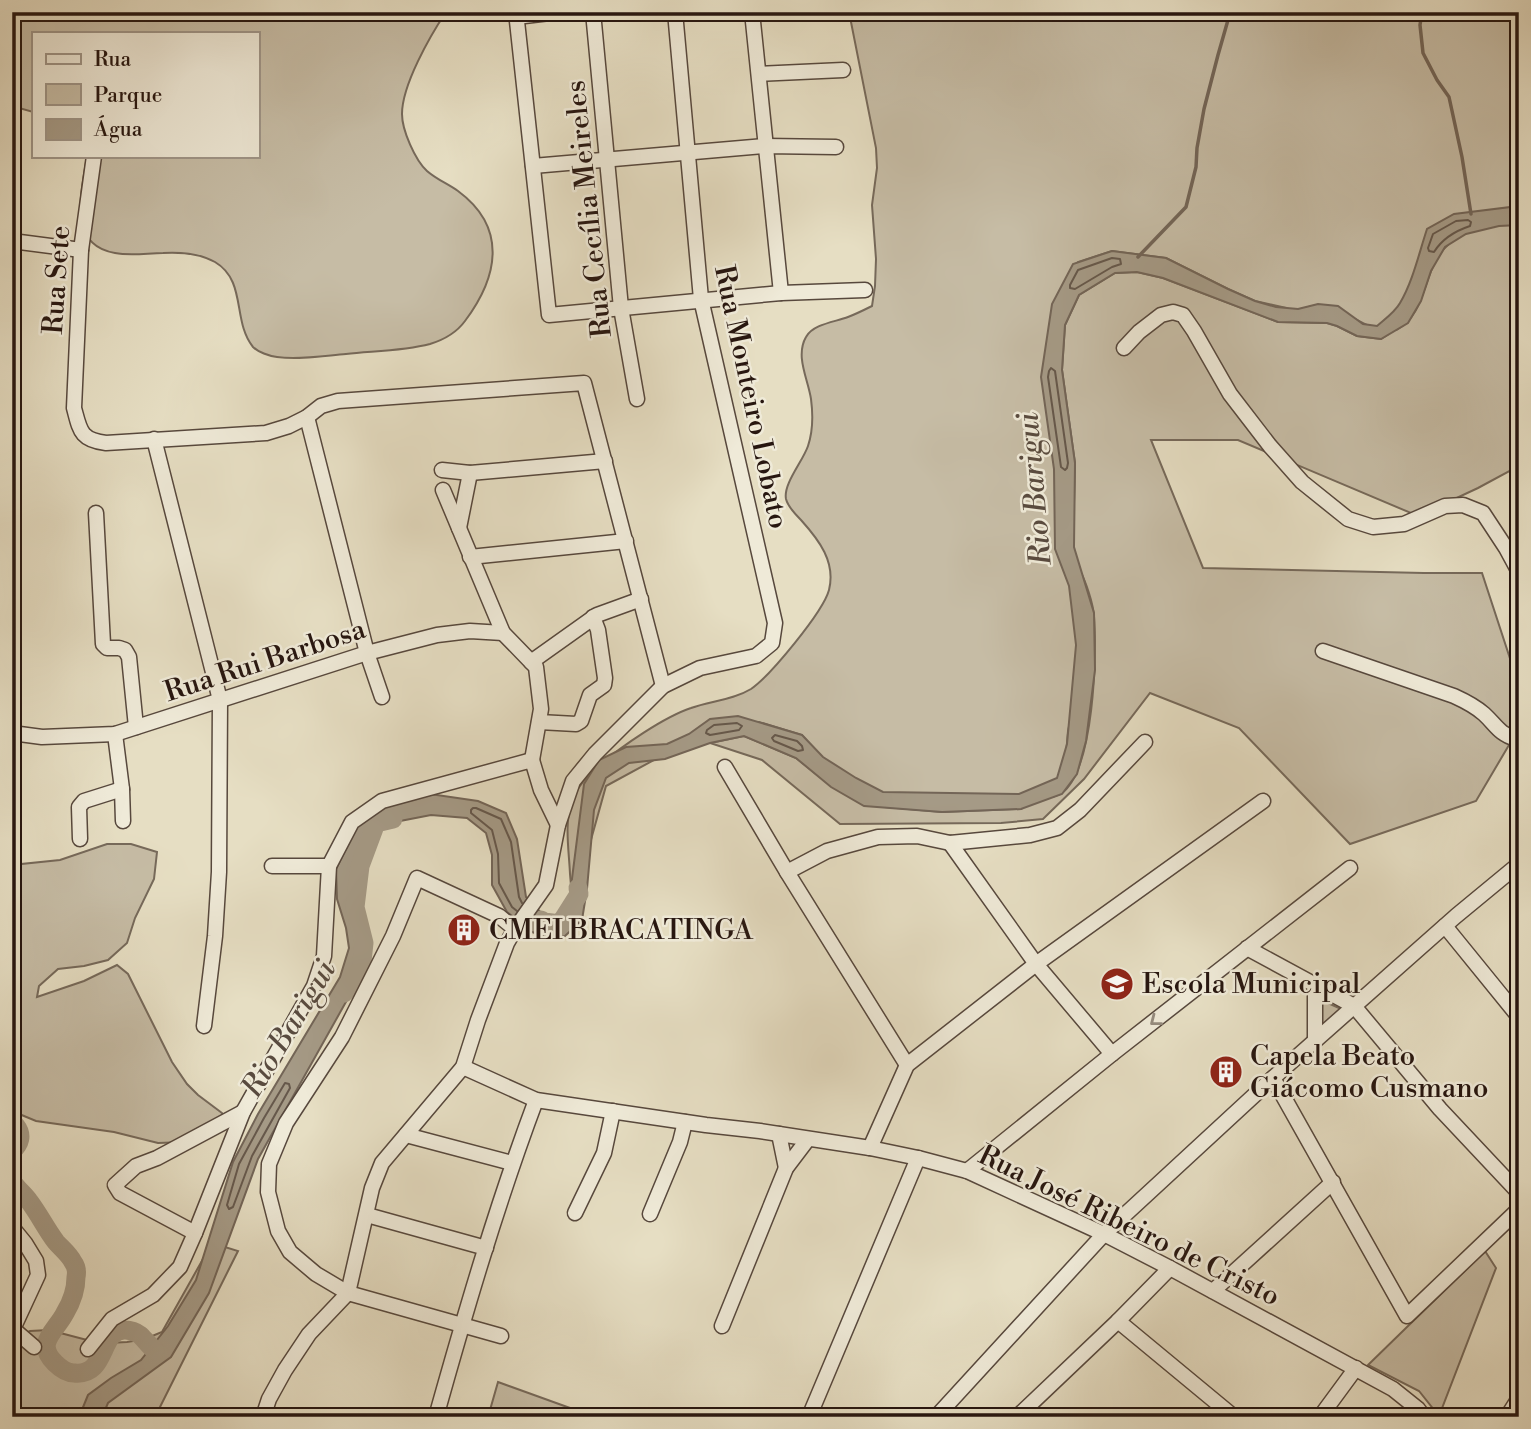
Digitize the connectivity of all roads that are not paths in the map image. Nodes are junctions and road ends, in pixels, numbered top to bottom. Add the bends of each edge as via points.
1 (558, 12) edge
2 (593, 12) edge
3 (675, 12) edge
4 (752, 12) edge
5 (516, 14) edge
6 (844, 70) dead end
7 (759, 74) junction
8 (765, 146) junction
9 (836, 147) dead end
10 (687, 152) junction
11 (94, 158) edge
12 (607, 159) junction
13 (533, 166) junction
14 (12, 241) edge
15 (81, 250) junction
16 (865, 290) dead end
17 (781, 293) junction
18 (701, 299) junction
19 (621, 308) junction
20 (1124, 348) dead end
21 (637, 399) dead end
22 (307, 417) junction
23 (154, 439) junction
24 (605, 461) junction
25 (442, 470) dead end
26 (470, 473) junction
27 (443, 490) dead end
28 (96, 513) dead end
29 (459, 529) junction
30 (626, 541) junction
31 (1513, 545) edge
32 (470, 557) junction
33 (1519, 572) edge
34 (641, 599) junction
35 (593, 617) junction
36 (503, 633) junction
37 (1323, 651) dead end
38 (367, 653) junction
39 (531, 662) junction
40 (663, 685) junction
41 (382, 697) dead end
42 (220, 700) junction
43 (539, 722) junction
44 (136, 727) junction
45 (12, 733) edge
46 (115, 734) junction
47 (1519, 738) edge
48 (1145, 742) dead end
49 (532, 760) junction
50 (725, 767) dead end
51 (122, 789) junction
52 (1263, 801) dead end
53 (123, 821) dead end
54 (558, 825) junction
55 (80, 839) dead end
56 (950, 843) junction
57 (1519, 864) edge
58 (272, 866) dead end
59 (328, 866) junction
60 (1350, 868) dead end
61 (787, 872) junction
62 (1445, 926) junction
63 (517, 927) junction
64 (1247, 948) junction
65 (1036, 964) junction
66 (1315, 986) junction
67 (1354, 1006) junction
68 (1519, 1017) edge
69 (204, 1026) dead end
70 (1315, 1041) junction
71 (1111, 1055) junction
72 (907, 1065) junction
73 (464, 1067) junction
74 (1273, 1078) junction
75 (536, 1100) junction
76 (613, 1111) junction
77 (243, 1112) junction
78 (685, 1122) junction
79 (779, 1134) junction
80 (406, 1135) junction
81 (808, 1139) junction
82 (870, 1148) junction
83 (918, 1158) junction
84 (512, 1163) junction
85 (786, 1168) junction
86 (967, 1171) junction
87 (1333, 1182) junction
88 (1519, 1193) edge
89 (1519, 1209) edge
90 (575, 1213) dead end
91 (650, 1214) dead end
92 (367, 1215) junction
93 (12, 1227) edge
94 (195, 1233) junction
95 (1104, 1234) junction
96 (486, 1248) junction
97 (1170, 1268) junction
98 (1213, 1291) junction
99 (348, 1293) junction
100 (1118, 1321) junction
101 (462, 1325) junction
102 (722, 1326) dead end
103 (13, 1329) edge
104 (501, 1336) dead end
105 (34, 1347) dead end
106 (88, 1349) dead end
107 (1356, 1368) junction
108 (1519, 1398) edge
109 (1021, 1416) edge
110 (263, 1417) edge
111 (436, 1417) edge
112 (808, 1417) edge
113 (936, 1417) edge
114 (1234, 1417) edge
115 (1320, 1417) edge
116 (1424, 1417) edge
117 (1507, 1417) edge

1 - 5 street
2 - 12 street, Rua Cecília Meireles
3 - 10 street, Rua Monteiro Lobato
4 - 7 street
5 - 13 street
6 - 7 street
7 - 8 street
8 - 9 street
8 - 10 street
8 - 17 street
10 - 12 street
10 - 18 street, Rua Monteiro Lobato
11 - 15 street, Rua Sete
12 - 13 street
12 - 19 street, Rua Cecília Meireles
13 - 19 street via 549,315
14 - 15 street
15 - 23 street, Rua Sete via 74,408 80,431 92,441 106,443
16 - 17 street
17 - 18 street
18 - 19 street
18 - 40 street, Rua Monteiro Lobato via 775,623 772,643 756,656 700,668
19 - 21 street, Rua Cecília Meireles
20 - 31 street via 1161,315 1183,315 1230,394 1270,446 1302,482 1348,519 1373,527 1404,524 1444,506 1463,505 1482,513
22 - 23 street via 267,433
22 - 24 street via 338,401 584,383
22 - 38 street
23 - 42 street
24 - 26 street
24 - 30 street
25 - 26 street
26 - 29 street
27 - 29 street
28 - 44 street via 103,644 125,650 129,657
29 - 32 street
30 - 32 street
30 - 34 street
31 - 33 street
32 - 36 street
34 - 35 street
34 - 40 street
35 - 39 street
35 - 43 street via 604,685 590,695 576,724
36 - 38 street, Rua Rui Barbosa via 437,635
36 - 39 street
37 - 47 street via 1464,701 1505,736
38 - 41 street
38 - 42 street, Rua Rui Barbosa
39 - 43 street via 540,688
40 - 54 street via 573,781
42 - 44 street, Rua Rui Barbosa
42 - 69 street via 219,872
43 - 49 street
44 - 46 street, Rua Rui Barbosa
45 - 46 street, Rua Rui Barbosa via 42,737
46 - 51 street
48 - 56 street via 1057,828
49 - 54 street
49 - 59 street via 382,801 352,822
50 - 61 street
51 - 53 street
51 - 55 street via 79,807
52 - 65 street
54 - 63 street via 546,885
56 - 61 street via 917,836 878,837 827,851
56 - 65 street
57 - 62 street
58 - 59 street
59 - 77 street via 324,956 314,986
60 - 64 street
61 - 72 street
62 - 67 street
62 - 68 street
63 - 73 street via 507,943
63 - 99 street via 417,878 342,1037 286,1122 269,1164 268,1192 278,1231 290,1252
64 - 66 street
64 -> 71 street
65 - 71 street
65 - 72 street
66 - 67 street
66 - 70 street
67 - 70 street
67 - 88 street via 1440,1109
70 - 74 street
71 - 86 street
72 - 82 street
73 - 75 street, Rua José Ribeiro de Cristo
73 - 80 street
74 - 87 street
74 - 95 street
75 - 76 street, Rua José Ribeiro de Cristo
75 - 84 street
76 - 78 street, Rua José Ribeiro de Cristo
76 - 90 street via 604,1153
77 - 94 street
77 - 94 street via 136,1166 115,1185 120,1193
78 - 79 street, Rua José Ribeiro de Cristo
78 - 91 street
79 - 81 street, Rua José Ribeiro de Cristo
79 - 85 street
80 - 84 street
80 - 92 street via 382,1163
81 - 82 street, Rua José Ribeiro de Cristo
81 - 85 street
82 - 83 street, Rua José Ribeiro de Cristo
83 - 86 street, Rua José Ribeiro de Cristo
83 - 112 street
84 - 96 street
85 - 102 street
86 - 95 street, Rua José Ribeiro de Cristo
87 - 89 street via 1407,1316
87 - 98 street
92 - 96 street
92 - 99 street
93 - 103 street via 36,1261 38,1275
94 - 106 street via 180,1267 153,1295 111,1319
95 - 97 street, Rua José Ribeiro de Cristo
95 - 113 street
96 - 101 street
97 - 98 street, Rua José Ribeiro de Cristo
97 - 100 street
98 - 107 street, Rua José Ribeiro de Cristo
99 - 101 street
99 - 110 street via 309,1334 285,1370
100 - 109 street
100 - 114 street
101 - 104 street
101 - 111 street
103 - 105 street
107 - 115 street
107 - 116 street, Rua José Ribeiro de Cristo via 1393,1389
108 - 117 street

